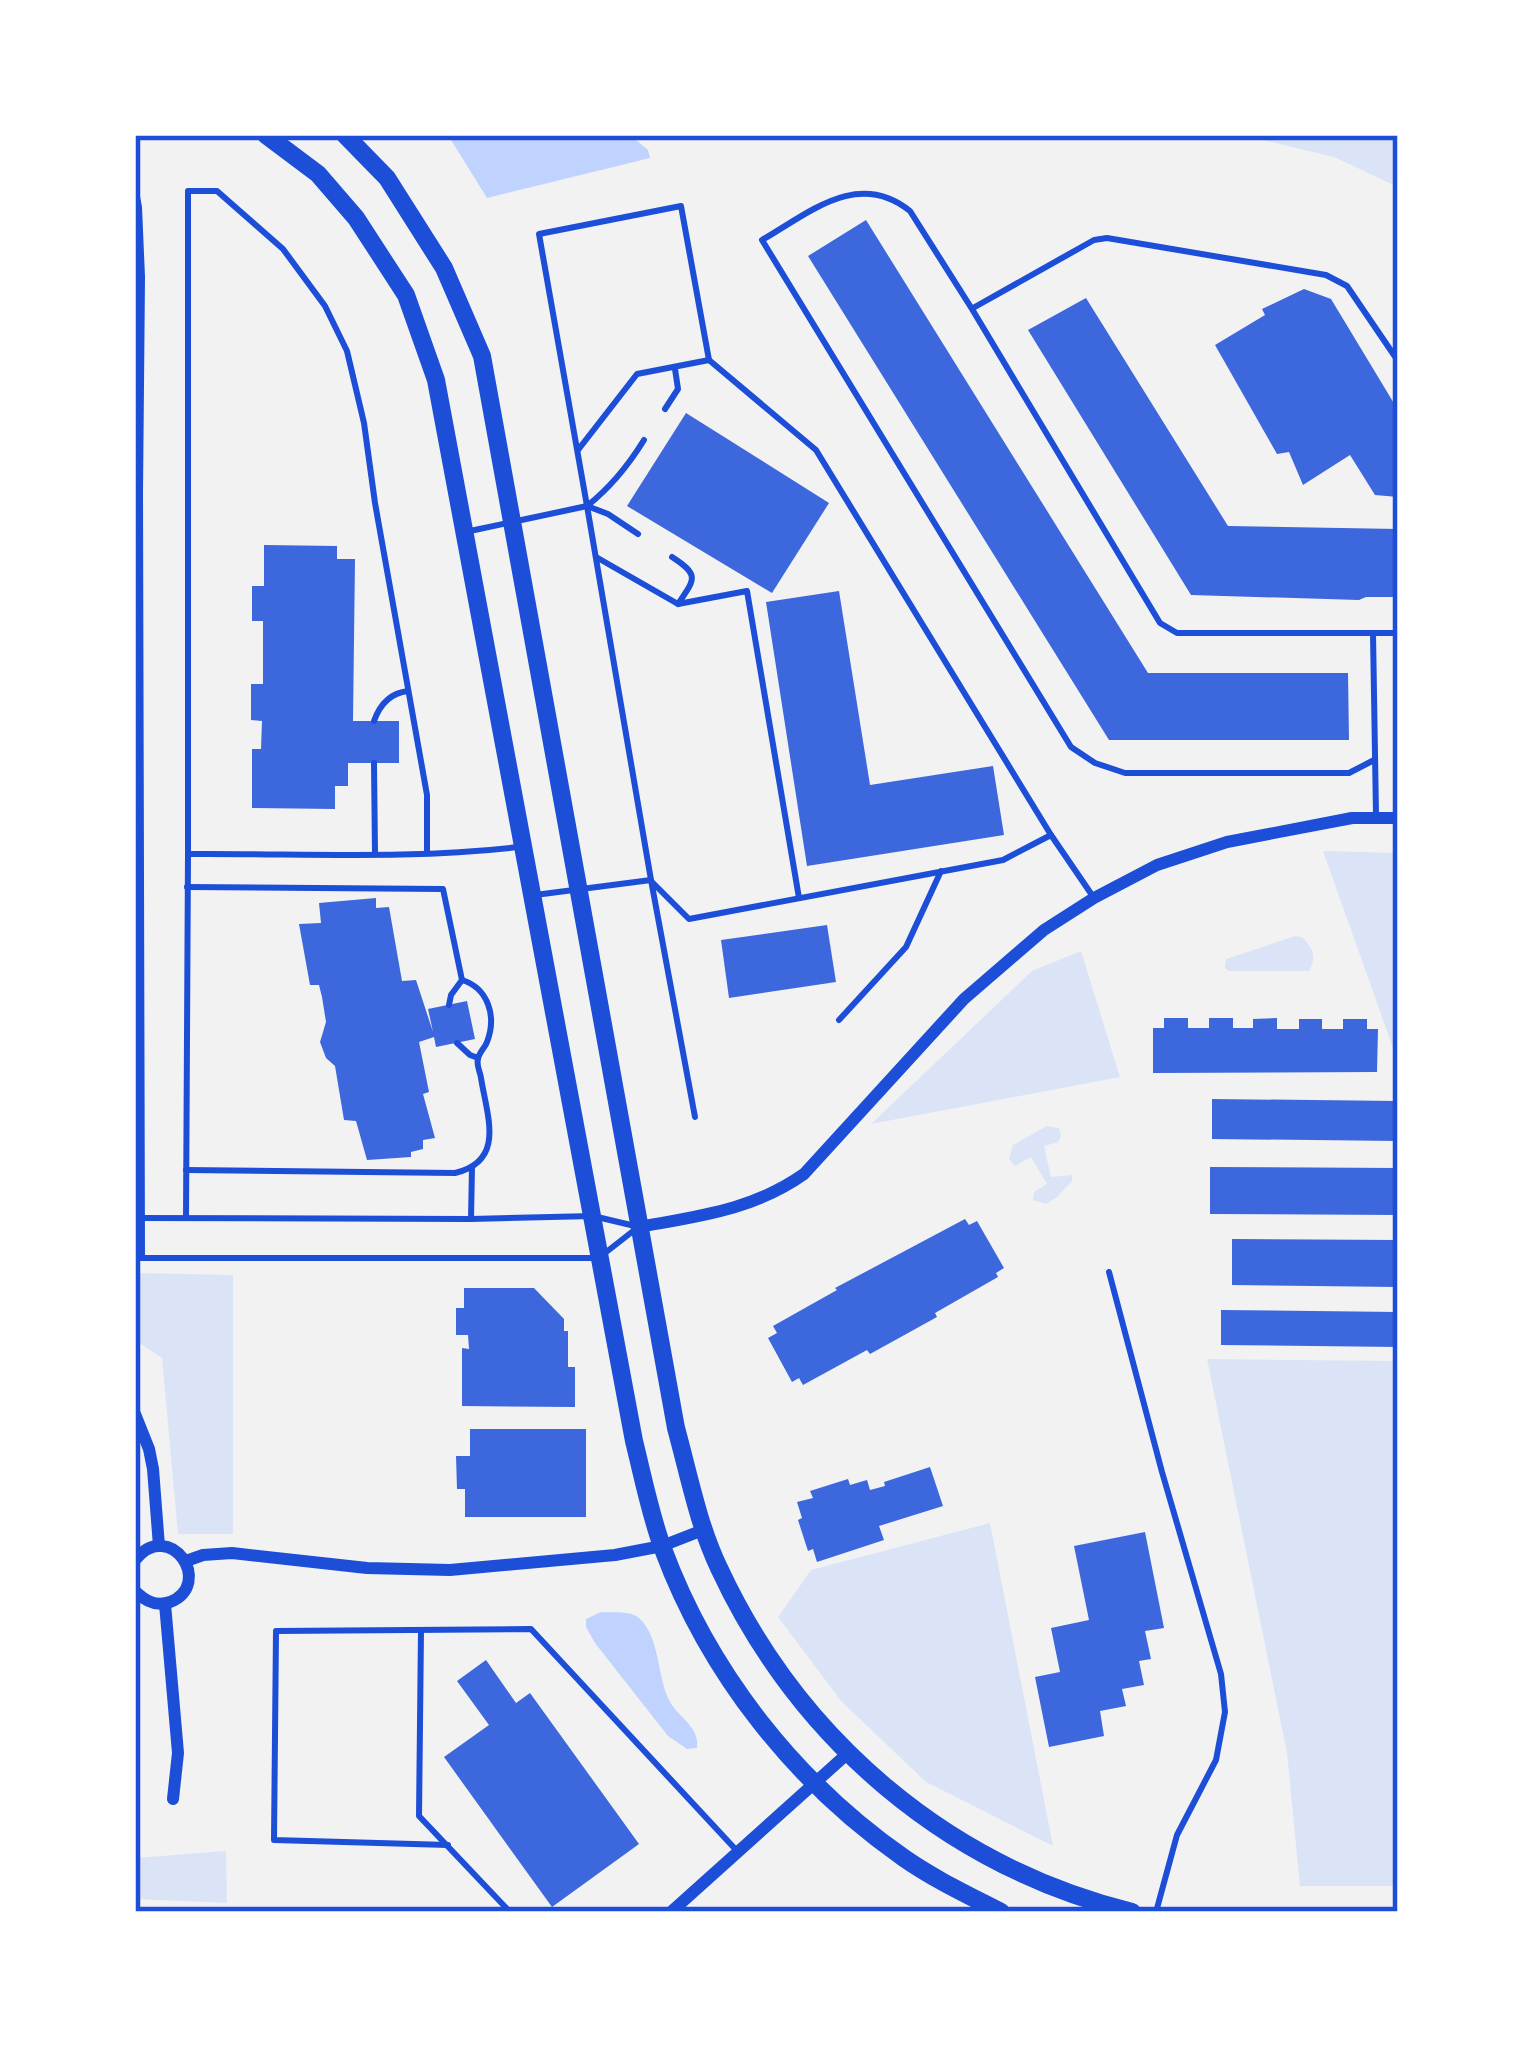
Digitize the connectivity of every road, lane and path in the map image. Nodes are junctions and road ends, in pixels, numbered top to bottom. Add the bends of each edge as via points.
1 (266, 135) edge
2 (345, 135) edge
3 (135, 186) edge
4 (972, 309) junction
5 (709, 360) junction
6 (1398, 361) edge
7 (675, 367) junction
8 (665, 409) dead end
9 (644, 440) dead end
10 (578, 450) junction
11 (138, 493) edge
12 (587, 506) junction
13 (513, 520) junction
14 (465, 532) junction
15 (638, 534) dead end
16 (596, 556) junction
17 (672, 556) dead end
18 (678, 604) junction
19 (1373, 633) junction
20 (1398, 633) edge
21 (408, 691) junction
22 (374, 721) dead end
23 (1374, 760) junction
24 (374, 763) dead end
25 (1376, 817) junction
26 (1398, 818) edge
27 (1051, 835) junction
28 (522, 846) junction
29 (375, 853) junction
30 (427, 853) junction
31 (188, 854) junction
32 (941, 872) junction
33 (651, 880) junction
34 (187, 887) junction
35 (580, 889) junction
36 (532, 895) junction
37 (799, 898) junction
38 (1094, 898) junction
39 (462, 980) junction
40 (449, 1005) dead end
41 (839, 1020) dead end
42 (457, 1043) dead end
43 (478, 1058) junction
44 (695, 1117) dead end
45 (472, 1167) junction
46 (186, 1170) junction
47 (592, 1216) junction
48 (138, 1218) edge
49 (186, 1218) junction
50 (471, 1219) junction
51 (639, 1227) junction
52 (138, 1258) edge
53 (599, 1258) junction
54 (1109, 1272) dead end
55 (135, 1414) edge
56 (703, 1530) junction
57 (159, 1546) junction
58 (662, 1546) junction
59 (135, 1560) edge
60 (186, 1562) junction
61 (135, 1591) edge
62 (165, 1604) junction
63 (421, 1630) junction
64 (847, 1754) junction
65 (813, 1784) junction
66 (172, 1799) dead end
67 (448, 1845) junction
68 (738, 1852) junction
69 (510, 1912) edge
70 (671, 1912) edge
71 (1001, 1912) edge
72 (1132, 1912) edge
73 (1156, 1912) edge

1 - 14 main road via 344,203 406,296 436,380
2 - 13 main road via 387,178 454,290 482,356
3 - 11 lane via 142,277
4 - 6 lane via 1107,238 1338,279
4 - 19 lane via 1160,623 1177,633
4 - 23 lane via 910,211 879,194 836,196 762,240 1071,747 1125,773 1349,773
5 - 7 lane
5 - 10 lane via 681,206 539,233
5 - 27 lane via 816,450
7 - 8 lane via 678,389
7 - 10 lane via 637,374
9 - 12 lane
10 - 12 lane
11 - 48 lane
12 - 13 lane
12 - 15 lane
12 - 16 lane
13 - 14 lane
13 - 35 main road
14 - 28 main road
16 - 18 lane
16 - 33 lane
17 - 18 lane via 693,574
18 - 37 lane via 747,591
19 - 20 lane
19 - 23 lane
21 - 22 lane via 392,695
21 - 30 lane via 427,795
21 - 31 lane via 346,350 284,249 217,191 188,191
23 - 25 lane
24 - 29 lane
25 - 26 street
25 - 38 street via 1227,842
27 - 32 lane via 1003,860
27 - 38 lane
28 - 30 lane
28 - 36 main road
29 - 30 lane
29 - 31 lane
31 - 34 lane
32 - 37 lane
32 - 41 lane via 906,947
33 - 35 lane
33 - 37 lane via 688,920
33 - 44 lane
34 - 39 lane via 443,889
34 - 46 lane
35 - 36 lane
35 - 51 main road
36 - 47 main road
38 - 51 street via 964,999 804,1174 746,1206
39 - 40 lane
39 - 43 lane via 480,988 490,1010
42 - 43 lane
43 - 45 lane via 490,1142
45 - 46 lane
45 - 50 lane
46 - 49 lane
47 - 50 lane
47 - 51 lane
47 - 53 main road
48 - 49 lane
48 - 52 lane
49 - 50 lane
51 - 53 lane
51 - 56 main road
52 - 53 lane
53 - 58 main road
54 - 73 lane via 1226,1712 1216,1760 1178,1834
55 - 57 street via 153,1469
56 - 58 street
56 - 64 main road via 788,1685
57 - 59 street
57 - 60 street
58 - 60 street via 450,1570 232,1552
58 - 65 main road via 708,1647
60 - 62 street via 186,1588
61 - 62 street
62 - 66 street via 178,1754
63 - 67 lane via 419,1816
63 - 67 lane via 276,1631 274,1840
63 - 68 lane via 531,1629
64 - 65 street
64 - 72 main road via 980,1854
65 - 68 street
65 - 71 main road via 904,1857
67 - 69 lane
68 - 70 street

